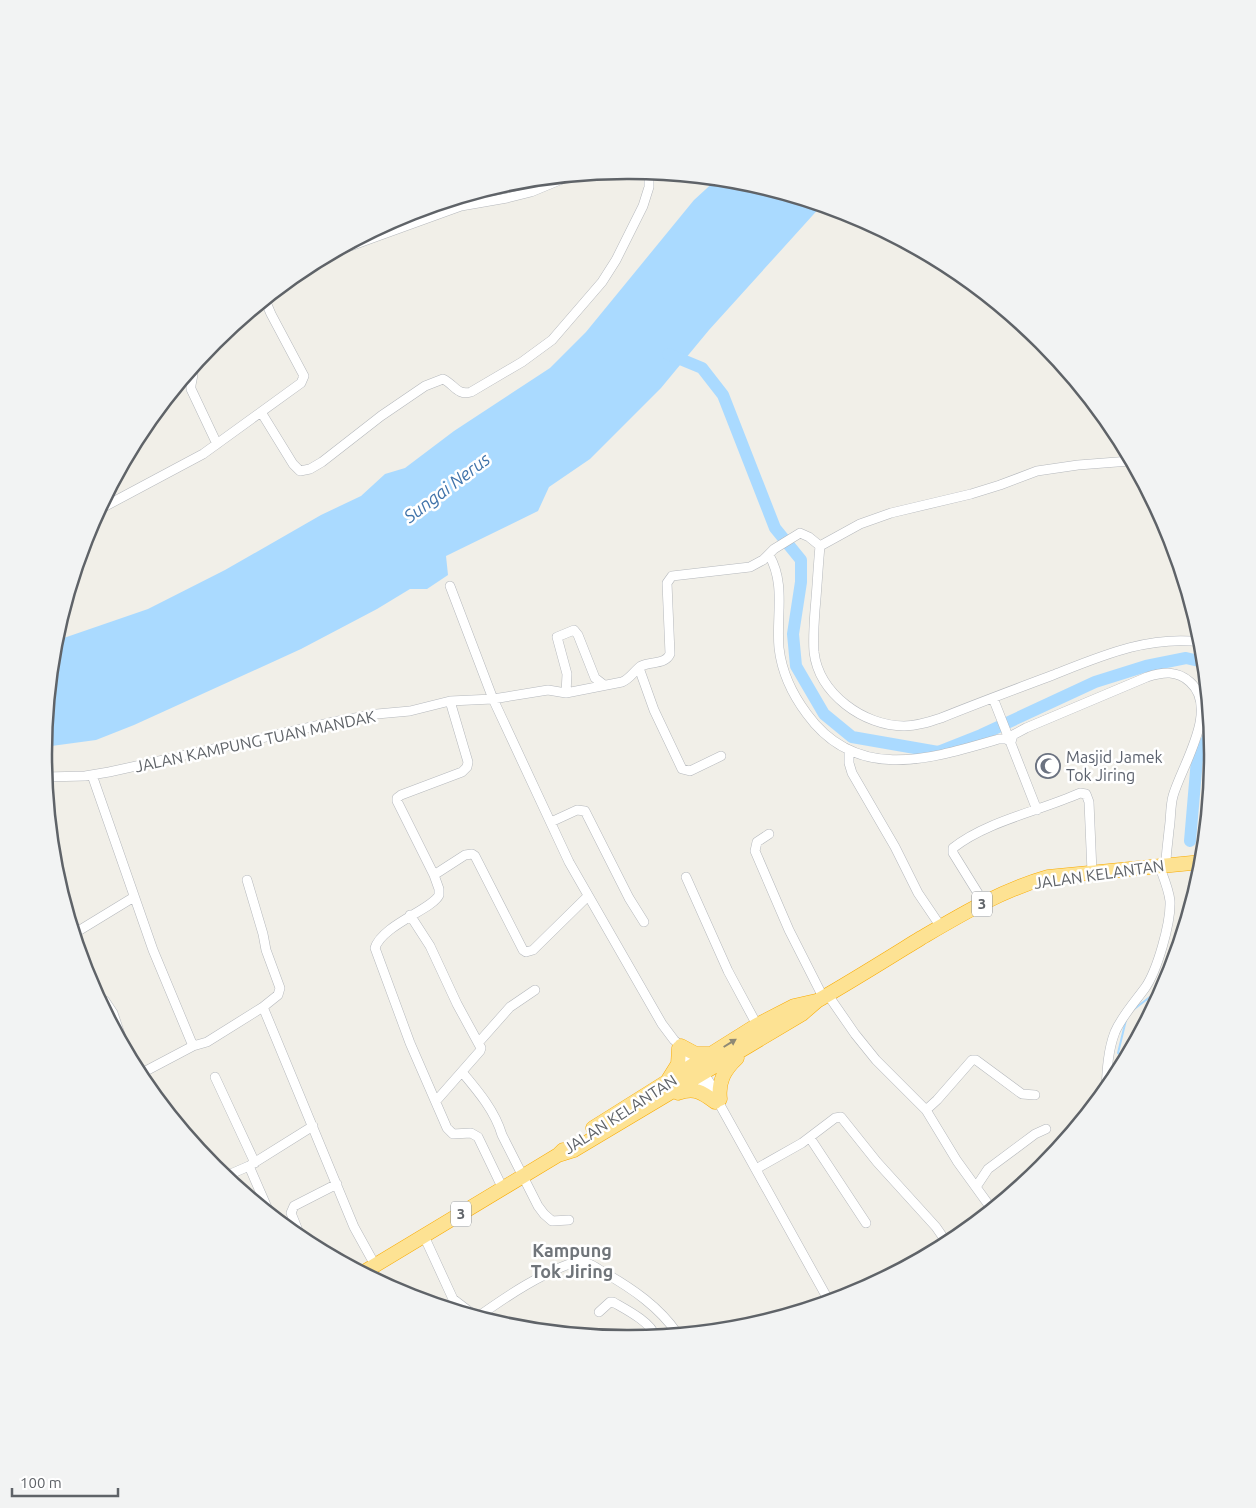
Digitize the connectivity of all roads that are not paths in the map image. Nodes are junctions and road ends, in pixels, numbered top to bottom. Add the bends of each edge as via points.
1 (649, 179) edge
2 (552, 183) edge
3 (375, 237) edge
4 (267, 306) edge
5 (193, 378) edge
6 (261, 412) junction
7 (217, 444) junction
8 (1123, 462) edge
9 (110, 504) edge
10 (820, 546) junction
11 (771, 552) junction
12 (450, 586) dead end
13 (1192, 641) edge
14 (639, 668) junction
15 (604, 685) junction
16 (566, 693) junction
17 (993, 698) junction
18 (1201, 698) edge
19 (493, 699) junction
20 (450, 701) junction
21 (1201, 710) edge
22 (1010, 740) junction
23 (848, 750) junction
24 (722, 756) dead end
25 (92, 775) junction
26 (53, 777) edge
27 (1037, 810) junction
28 (551, 822) junction
29 (769, 834) dead end
30 (1193, 863) edge
31 (1165, 864) junction
32 (1092, 872) junction
33 (434, 875) junction
34 (686, 877) dead end
35 (247, 880) dead end
36 (588, 896) junction
37 (134, 898) junction
38 (984, 902) junction
39 (410, 915) junction
40 (644, 922) dead end
41 (941, 927) junction
42 (80, 930) edge
43 (535, 990) dead end
44 (823, 998) junction
45 (263, 1007) junction
46 (757, 1025) junction
47 (479, 1042) junction
48 (750, 1045) junction
49 (193, 1046) junction
50 (679, 1046) junction
51 (712, 1054) junction
52 (147, 1070) edge
53 (698, 1070) junction
54 (462, 1072) junction
55 (1107, 1074) edge
56 (215, 1077) dead end
57 (665, 1085) junction
58 (1035, 1096) dead end
59 (436, 1101) junction
60 (653, 1102) junction
61 (718, 1102) junction
62 (926, 1110) junction
63 (313, 1126) junction
64 (1046, 1129) dead end
65 (810, 1138) junction
66 (558, 1155) junction
67 (252, 1164) junction
68 (756, 1169) junction
69 (233, 1173) edge
70 (523, 1177) junction
71 (337, 1184) junction
72 (976, 1187) junction
73 (503, 1189) junction
74 (265, 1200) edge
75 (988, 1203) edge
76 (570, 1220) dead end
77 (866, 1223) dead end
78 (295, 1224) edge
79 (424, 1236) junction
80 (942, 1236) edge
81 (369, 1268) edge
82 (370, 1268) edge
83 (825, 1294) edge
84 (458, 1304) edge
85 (486, 1311) edge
86 (599, 1312) dead end
87 (672, 1327) edge
88 (652, 1329) edge

1 - 6 street via 643,206 608,274 552,340 522,362 465,394 443,379 425,386 322,462 304,471 293,464
2 - 3 street via 531,192 461,206
4 - 6 street via 304,376 301,383
5 - 7 street via 191,389
6 - 7 street
7 - 9 street
8 - 10 street via 1037,471 971,494 885,515 860,524
10 - 11 street via 800,534
10 - 17 street via 814,652 824,678 839,699 874,721 905,726 941,718
11 - 14 street, JALAN KAMPUNG TUAN MANDAK via 750,567 672,576 667,583 670,654 665,660
11 - 23 street via 779,586 779,647 785,677 801,707 818,729
12 - 19 street
13 - 17 street via 1161,641 1135,646
14 - 15 street, JALAN KAMPUNG TUAN MANDAK via 627,680
14 - 24 street via 654,710 682,769 690,771
15 - 16 street, JALAN KAMPUNG TUAN MANDAK
15 - 16 street via 595,678 578,635 571,630 557,637 567,674
16 - 19 street, JALAN KAMPUNG TUAN MANDAK via 548,690
17 - 22 street
18 - 22 street via 1189,681 1168,672 1147,677 1026,728
19 - 20 street, JALAN KAMPUNG TUAN MANDAK
19 - 28 street
20 - 25 street, JALAN KAMPUNG TUAN MANDAK via 410,711 338,721
20 - 33 street via 467,767 462,772 397,798
21 - 31 street via 1199,728 1173,796
22 - 23 street via 999,739 927,758 897,761
22 - 27 street
23 - 41 street via 852,773 918,893
25 - 26 street, JALAN KAMPUNG TUAN MANDAK
25 - 37 street
27 - 32 street via 1080,793 1086,794
27 - 38 street via 1002,822 953,848
28 - 36 street
28 - 40 street via 577,810 584,811
29 - 44 street via 756,842 755,851
30 - 31 highway, JALAN KELANTAN / 3
31 - 32 highway, JALAN KELANTAN / 3
31 - 55 street via 1170,902 1159,957 1151,979 1116,1031 1108,1056
32 - 38 highway, JALAN KELANTAN / 3 via 1025,883
33 - 36 street via 470,854 475,856 526,952 533,950
33 - 39 street via 439,889 438,898
34 - 46 street via 728,971
35 - 45 street via 280,988 278,995
36 - 50 street via 662,1024
37 - 42 street
37 - 49 street
38 - 41 highway, JALAN KELANTAN / 3
39 - 47 street via 430,946
39 - 59 street via 375,948 410,1043
41 - 44 highway, JALAN KELANTAN / 3
43 - 47 street via 510,1007
44 - 46 highway, JALAN KELANTAN / 3 via 794,1006
44 - 48 highway, JALAN KELANTAN / 3
44 - 62 street via 876,1060
45 - 49 street via 207,1042
45 - 63 street
51 -> 46 highway, JALAN KELANTAN / 3
47 - 54 street via 480,1052
48 - 53 highway, JALAN KELANTAN / 3
48 - 61 highway via 728,1066 720,1082
49 - 52 street
50 - 51 highway via 696,1054
50 - 53 street
50 - 57 highway via 678,1064
51 - 53 highway, JALAN KELANTAN / 3
53 - 57 highway, JALAN KELANTAN / 3
53 - 60 highway, JALAN KELANTAN / 3
53 - 61 street
54 - 59 street
54 - 70 street via 499,1125
56 - 67 street
57 - 66 highway, JALAN KELANTAN / 3 via 614,1114
58 - 62 street via 1022,1094 972,1060
59 - 73 street via 450,1132 457,1135 471,1133 478,1137
60 - 61 highway via 684,1090 693,1090
60 - 66 highway, JALAN KELANTAN / 3 via 574,1150
61 - 68 street
62 - 72 street
63 - 67 street
63 - 71 street
64 - 72 street via 988,1169
65 - 68 street
65 - 77 street
65 - 80 street via 835,1118 843,1119
66 - 70 highway, 3
67 - 69 street
67 - 74 street
68 - 83 street
70 - 73 highway, 3
70 - 76 street via 540,1210 550,1220
71 - 78 street via 294,1206 291,1213
71 - 81 street
72 - 75 street
73 - 79 highway, 3
79 - 82 highway, 3
79 - 84 street via 450,1294
85 - 87 street via 528,1282 581,1261 628,1286 664,1316
86 - 88 street via 613,1302

